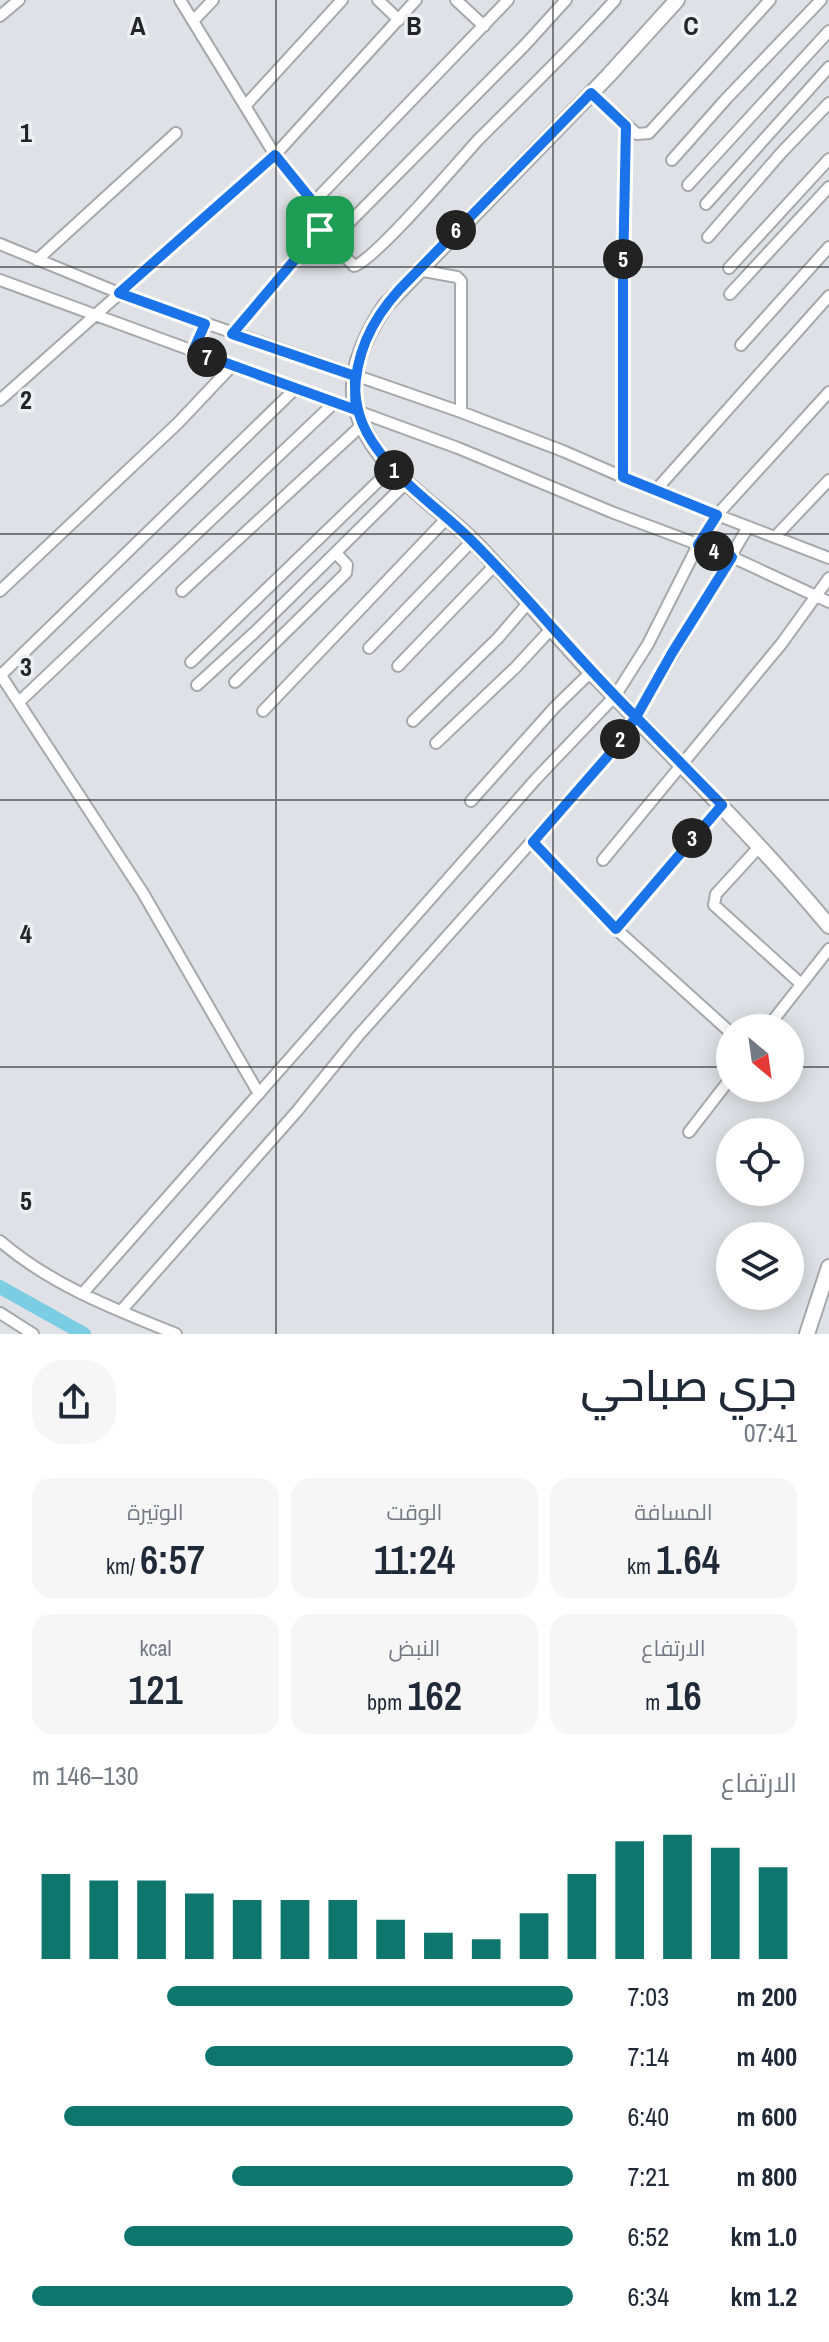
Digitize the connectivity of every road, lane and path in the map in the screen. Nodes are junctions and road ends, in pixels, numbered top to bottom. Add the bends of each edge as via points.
1 (19, 0) edge
2 (180, 0) edge
3 (213, 0) edge
4 (342, 0) edge
5 (378, 0) edge
6 (416, 0) edge
7 (456, 0) edge
8 (508, 0) edge
9 (566, 0) edge
10 (615, 0) edge
11 (677, 0) edge
12 (770, 0) edge
13 (821, 0) edge
14 (0, 16) edge
15 (194, 20) junction
16 (399, 20) junction
17 (484, 26) junction
18 (829, 31) edge
19 (829, 67) edge
20 (591, 93) junction
21 (829, 103) edge
22 (245, 106) junction
23 (626, 126) junction
24 (176, 133) dead end
25 (275, 155) junction
26 (829, 159) edge
27 (672, 160) dead end
28 (688, 185) dead end
29 (829, 187) edge
30 (313, 202) junction
31 (706, 204) dead end
32 (320, 230) junction
33 (708, 237) dead end
34 (331, 241) junction
35 (2, 247) edge
36 (829, 247) edge
37 (37, 260) junction
38 (729, 268) dead end
39 (418, 270) junction
40 (0, 280) edge
41 (119, 293) junction
42 (730, 294) dead end
43 (829, 296) edge
44 (96, 316) junction
45 (205, 324) junction
46 (232, 334) junction
47 (741, 345) dead end
48 (193, 351) junction
49 (231, 367) junction
50 (355, 376) junction
51 (295, 389) junction
52 (829, 392) edge
53 (0, 400) edge
54 (334, 403) junction
55 (356, 410) junction
56 (461, 412) junction
57 (362, 425) junction
58 (392, 468) junction
59 (623, 477) junction
60 (829, 480) edge
61 (406, 483) junction
62 (655, 491) junction
63 (717, 515) junction
64 (447, 518) junction
65 (748, 527) junction
66 (775, 537) junction
67 (472, 541) junction
68 (698, 545) junction
69 (336, 553) junction
70 (732, 557) junction
71 (829, 558) edge
72 (495, 565) junction
73 (829, 578) edge
74 (0, 591) edge
75 (182, 591) dead end
76 (816, 597) junction
77 (529, 602) junction
78 (829, 602) edge
79 (552, 628) junction
80 (369, 648) dead end
81 (191, 662) dead end
82 (398, 666) dead end
83 (591, 672) junction
84 (0, 675) edge
85 (235, 682) dead end
86 (197, 685) dead end
87 (615, 696) junction
88 (19, 702) junction
89 (263, 711) dead end
90 (636, 717) junction
91 (413, 721) dead end
92 (436, 743) dead end
93 (683, 765) junction
94 (471, 801) dead end
95 (722, 805) junction
96 (533, 842) junction
97 (760, 846) junction
98 (603, 860) dead end
99 (829, 926) edge
100 (616, 929) junction
101 (829, 949) edge
102 (801, 984) junction
103 (778, 1014) edge
104 (716, 1019) edge
105 (259, 1094) junction
106 (716, 1097) edge
107 (689, 1132) dead end
108 (0, 1241) edge
109 (829, 1267) edge
110 (83, 1293) junction
111 (121, 1311) junction
112 (0, 1313) edge
113 (33, 1334) edge
114 (176, 1334) edge
115 (807, 1334) edge

1 - 14 street
2 - 15 street
3 - 15 street
4 - 22 street
5 - 16 street
6 - 16 street
7 - 17 street
8 - 17 street
9 - 34 street
10 - 34 street via 361,264 354,266
11 - 20 street
12 - 23 street via 649,133 637,134
13 - 27 street
15 - 22 street
16 - 25 street
17 - 30 street
18 - 28 street
19 - 31 street
20 - 23 street
20 - 39 street
21 - 33 street
22 - 25 street
23 - 59 street
24 - 37 street
25 - 30 street
25 - 41 street
26 - 38 street
29 - 42 street
30 - 32 street via 308,215
32 - 34 street
32 - 46 street
35 - 37 street
36 - 47 street
37 - 41 street
39 - 50 street via 374,322
39 - 56 street via 461,281
40 - 44 street
41 - 44 street
41 - 45 street
43 - 62 street
44 - 48 street
44 - 53 street
45 - 46 street
45 - 48 street
46 - 50 street
48 - 49 street
49 - 51 street
49 - 74 street
50 - 55 street
50 - 56 street
51 - 54 street
51 - 84 street
52 - 63 street
54 - 55 street
54 - 88 street
55 - 57 street
55 - 68 street
56 - 59 street
57 - 58 street
57 - 75 street
58 - 61 street
58 - 81 street
59 - 62 street
60 - 66 street
61 - 64 street
61 - 69 street
62 - 63 street
63 - 65 street
63 - 68 street
64 - 67 street
64 - 89 street
65 - 66 street
65 - 70 street
66 - 71 street
67 - 72 street
67 - 80 street
68 - 70 street
68 - 87 street via 662,621
69 - 85 street via 347,565 346,573
69 - 86 street
70 - 76 street
70 - 90 street
72 - 77 street
72 - 82 street
73 - 76 street
76 - 78 street
76 - 93 street
77 - 79 street
77 - 91 street
79 - 83 street
79 - 92 street
83 - 87 street
83 - 94 street
84 - 88 street
87 - 90 street
87 - 105 street
88 - 105 street via 143,893
90 - 93 street
90 - 96 street
93 - 95 street
93 - 98 street
95 - 97 street
95 - 100 street
96 - 100 street
96 - 111 street
97 - 99 street
97 - 102 street via 716,894 714,905
100 - 104 street
101 - 102 street
102 - 103 street
105 - 110 street
106 - 107 street
108 - 110 street via 32,1267
109 - 115 street
110 - 111 street
111 - 114 street
112 - 113 street

